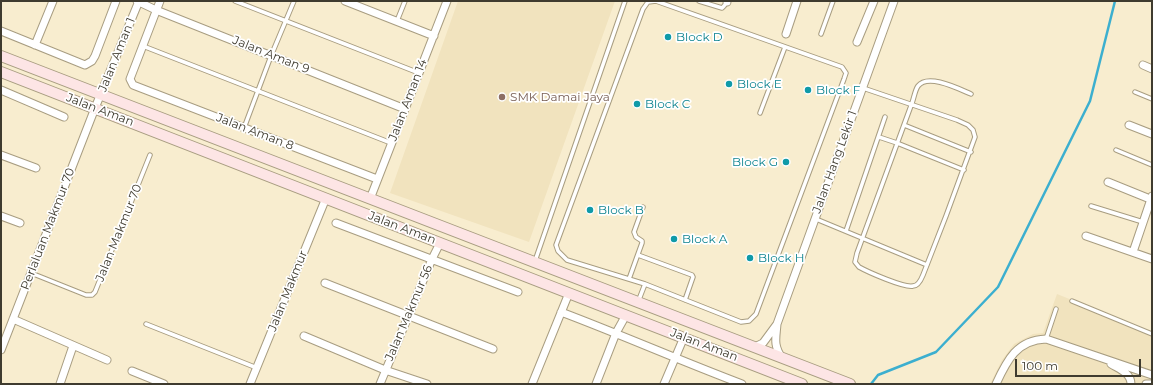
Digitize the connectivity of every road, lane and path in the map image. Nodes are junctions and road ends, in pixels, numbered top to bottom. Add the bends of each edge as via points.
1 (53, 1) edge
2 (116, 1) edge
3 (138, 1) edge
4 (160, 1) edge
5 (235, 1) edge
6 (294, 1) edge
7 (345, 1) edge
8 (405, 1) edge
9 (447, 1) edge
10 (625, 1) edge
11 (699, 1) edge
12 (797, 1) edge
13 (834, 1) edge
14 (874, 1) edge
15 (894, 1) edge
16 (727, 2) edge
17 (361, 4) edge
18 (156, 10) junction
19 (285, 21) junction
20 (397, 21) junction
21 (1, 31) edge
22 (786, 34) dead end
23 (821, 34) dead end
24 (434, 36) junction
25 (858, 42) dead end
26 (35, 45) junction
27 (143, 46) junction
28 (785, 47) junction
29 (1, 56) edge
30 (271, 56) junction
31 (1143, 65) dead end
32 (1152, 69) edge
33 (1, 72) edge
34 (419, 73) junction
35 (863, 88) junction
36 (1, 90) edge
37 (258, 91) junction
38 (1135, 92) dead end
39 (971, 94) dead end
40 (101, 95) junction
41 (1152, 99) edge
42 (912, 104) junction
43 (95, 108) junction
44 (405, 109) junction
45 (760, 113) dead end
46 (64, 117) dead end
47 (885, 117) dead end
48 (904, 125) junction
49 (1129, 125) dead end
50 (244, 128) junction
51 (1152, 134) edge
52 (879, 137) junction
53 (391, 143) junction
54 (897, 143) junction
55 (1116, 150) dead end
56 (971, 152) junction
57 (1, 155) edge
58 (150, 155) dead end
59 (1152, 166) edge
60 (36, 168) dead end
61 (964, 170) junction
62 (377, 179) junction
63 (1108, 182) dead end
64 (1151, 197) edge
65 (326, 198) junction
66 (370, 199) junction
67 (1091, 206) dead end
68 (644, 207) dead end
69 (1, 216) edge
70 (815, 219) junction
71 (1143, 222) junction
72 (20, 223) dead end
73 (336, 223) dead end
74 (846, 231) junction
75 (1086, 236) dead end
76 (862, 238) junction
77 (440, 243) junction
78 (1133, 252) junction
79 (638, 255) junction
80 (432, 259) junction
81 (1152, 259) edge
82 (534, 262) junction
83 (927, 265) junction
84 (31, 273) junction
85 (629, 279) junction
86 (325, 283) dead end
87 (645, 284) junction
88 (518, 292) dead end
89 (569, 293) junction
90 (685, 300) junction
91 (1072, 301) dead end
92 (638, 302) junction
93 (1056, 309) dead end
94 (561, 312) junction
95 (626, 315) junction
96 (408, 316) junction
97 (13, 319) junction
98 (146, 324) dead end
99 (777, 324) junction
100 (616, 332) junction
101 (1152, 334) edge
102 (304, 336) dead end
103 (684, 337) junction
104 (1046, 339) junction
105 (73, 346) junction
106 (493, 349) dead end
107 (759, 349) junction
108 (1, 350) edge
109 (1092, 354) junction
110 (675, 358) junction
111 (782, 358) junction
112 (107, 360) dead end
113 (257, 368) junction
114 (385, 370) junction
115 (132, 371) dead end
116 (1152, 374) edge
117 (60, 384) edge
118 (164, 384) edge
119 (250, 384) edge
120 (380, 384) edge
121 (427, 384) edge
122 (532, 384) edge
123 (596, 384) edge
124 (664, 384) edge
125 (742, 384) edge
126 (802, 384) edge
127 (850, 384) edge
128 (996, 384) edge
129 (1131, 384) edge
130 (1146, 384) edge
131 (1152, 384) edge

1 - 26 street
2 - 26 street via 92,61 85,64
3 - 18 street, Jalan Aman 9
3 - 40 street, Jalan Aman 1
4 - 18 street
5 - 19 lane
6 - 19 lane
7 - 17 street
8 - 20 lane
9 - 24 street, Jalan Aman 14
10 - 82 lane
11 - 16 lane via 722,8
12 - 22 street
13 - 23 lane
14 - 25 street
15 - 35 street, Jalan Hang Lekir 1
17 - 20 street
18 - 27 street
18 - 30 street, Jalan Aman 9
19 - 30 lane
19 - 34 lane
20 - 24 street
21 - 26 street
24 - 34 street, Jalan Aman 14
27 - 37 lane
27 - 50 street, Jalan Aman 8 via 130,78 133,85
28 - 45 lane
28 - 85 lane via 656,1 648,2 643,9 556,246 567,260
28 - 90 lane via 842,68 846,73 756,314 749,321 741,322
29 - 40 main road, Jalan Aman
30 - 37 lane
30 - 44 street, Jalan Aman 9
31 - 32 street
33 - 43 main road, Jalan Aman
34 - 44 street, Jalan Aman 14
35 - 42 lane
35 - 70 street, Jalan Hang Lekir 1
36 - 46 street
37 - 50 lane
37 - 53 lane
38 - 41 lane
39 - 42 lane via 928,80 917,87
40 - 43 street, Jalan Aman 1
40 - 66 main road, Jalan Aman
42 - 48 lane
42 - 56 lane via 957,120 973,130 976,137
43 - 65 main road, Jalan Aman
43 - 84 street, Perlaluan Makmur 70
44 - 53 street, Jalan Aman 14
47 - 52 lane
48 - 54 lane
48 - 56 lane
49 - 51 street
50 - 62 street, Jalan Aman 8
52 - 54 lane
52 - 74 lane
53 - 62 street, Jalan Aman 14
54 - 61 lane
54 - 76 lane
55 - 59 lane
56 - 61 lane
57 - 60 street
58 - 84 lane, Jalan Makmur 70 via 92,295 86,295
61 - 83 lane
62 - 66 street, Jalan Aman 14
63 - 64 street
64 - 71 street
65 - 77 main road, Jalan Aman
65 - 113 street, Jalan Makmur
66 - 82 main road, Jalan Aman
67 - 71 lane
68 - 79 lane via 634,232 642,241
69 - 72 street
70 - 74 lane
70 - 99 street, Jalan Hang Lekir 1
71 - 78 street
73 - 80 street
74 - 76 lane
75 - 78 street
76 - 83 lane
76 - 83 lane via 855,262 859,267 901,285 915,286 921,280
77 - 80 street, Jalan Makmur 56
77 - 89 main road, Jalan Aman
78 - 81 street
79 - 85 lane
79 - 90 lane via 692,275 694,278
80 - 88 street
80 - 96 street, Jalan Makmur 56
82 - 92 main road, Jalan Aman
84 - 97 street, Perlaluan Makmur 70
85 - 87 lane
86 - 96 street
87 - 90 lane
87 - 92 lane
89 - 94 street
89 - 95 main road, Jalan Aman
91 - 101 lane
92 - 107 main road, Jalan Aman
93 - 104 lane
94 - 100 street
94 - 122 street
95 - 100 street
95 - 103 main road, Jalan Aman
96 - 106 street
96 - 114 street, Jalan Makmur 56
97 - 105 street
97 - 108 street, Perlaluan Makmur 70
98 - 113 lane
99 - 107 street, Jalan Hang Lekir 1
99 - 111 street, Jalan Hang Lekir 1 via 775,343
100 - 110 street
100 - 123 street
102 - 114 street
103 - 110 street
103 - 126 main road, Jalan Aman
104 - 109 street
104 - 128 street via 1035,339 1016,350 1005,364
105 - 112 street
105 - 117 street
107 - 111 main road, Jalan Aman
109 - 116 street
109 - 129 street via 1127,374
110 - 124 street
110 - 125 street
111 - 127 main road, Jalan Aman
113 - 119 street, Jalan Makmur
114 - 120 street, Jalan Makmur 56
114 - 121 street
115 - 118 street
130 - 131 street

